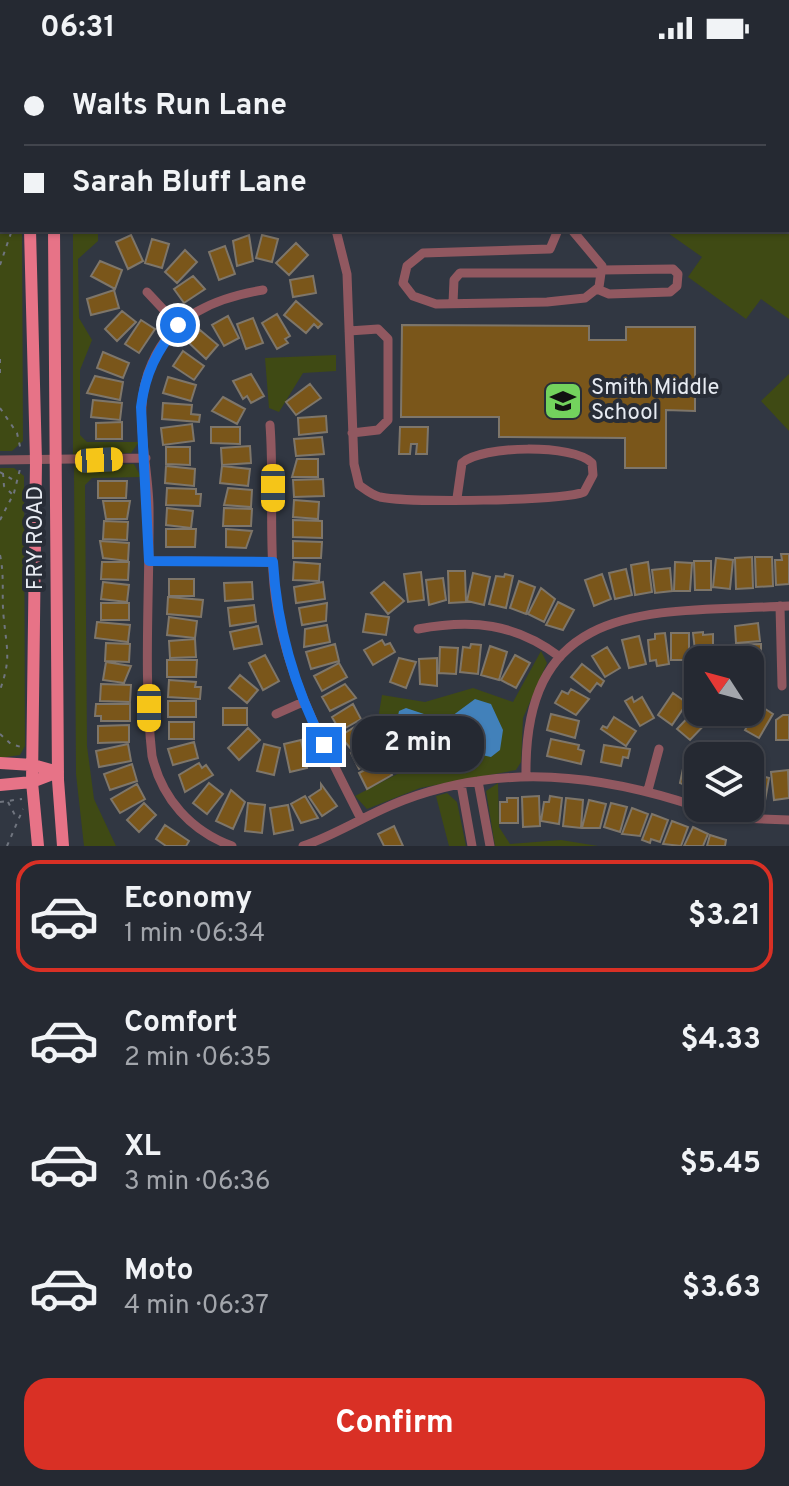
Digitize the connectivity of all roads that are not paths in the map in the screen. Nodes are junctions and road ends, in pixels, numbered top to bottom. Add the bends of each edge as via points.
1 (30, 232) edge
2 (54, 232) edge
3 (336, 232) edge
4 (557, 232) edge
5 (573, 232) edge
6 (601, 271) junction
7 (597, 289) junction
8 (263, 290) dead end
9 (147, 292) dead end
10 (453, 303) junction
11 (178, 325) junction
12 (349, 331) junction
13 (270, 425) dead end
14 (352, 433) junction
15 (146, 458) junction
16 (0, 460) edge
17 (29, 461) junction
18 (56, 461) junction
19 (457, 498) junction
20 (149, 561) junction
21 (273, 562) junction
22 (784, 606) edge
23 (418, 629) dead end
24 (560, 657) junction
25 (782, 686) dead end
26 (303, 702) junction
27 (276, 714) dead end
28 (659, 749) dead end
29 (0, 763) edge
30 (28, 765) junction
31 (58, 772) junction
32 (526, 775) junction
33 (478, 781) junction
34 (32, 782) junction
35 (461, 784) junction
36 (0, 785) edge
37 (648, 790) junction
38 (684, 803) edge
39 (361, 819) junction
40 (764, 819) edge
41 (789, 820) edge
42 (212, 843) edge
43 (38, 846) edge
44 (63, 846) edge
45 (232, 846) edge
46 (303, 846) edge
47 (472, 846) edge
48 (490, 846) edge

1 - 17 main road, FRY ROAD
2 - 18 main road, FRY ROAD
3 - 12 street via 347,274
4 - 10 street via 550,249 423,253 407,266 403,283 413,296
5 - 6 street
6 - 7 street
6 - 7 street via 673,269 677,286 670,292 609,294
6 - 10 street via 460,273 454,280
7 - 10 street via 585,298 547,302
8 - 11 street via 221,298
9 - 11 street
11 - 15 street via 163,343 144,386
12 - 14 street
12 - 14 street via 378,329 388,339 388,420 378,430
13 - 21 street
14 - 19 street via 355,475 368,492 390,498
15 - 18 street
15 - 20 street
16 - 17 street
17 - 18 street
17 - 30 main road, FRY ROAD
18 - 31 main road, FRY ROAD
19 - 19 street via 573,496 590,484 592,463 574,452 477,453 462,463
20 - 21 street
20 - 42 street via 152,756 175,807
21 - 26 street via 281,630
22 - 24 street via 624,617 600,626
22 - 25 street
23 - 24 street via 450,623 501,626
24 - 32 street via 541,683 530,712
26 - 27 street
26 - 39 street
28 - 37 street
29 - 30 main road
30 - 31 main road
30 - 34 main road, FRY ROAD
31 - 34 main road
31 - 44 main road, FRY ROAD
32 - 33 street
32 - 37 street via 605,780
33 - 35 street
33 - 48 street
34 - 36 main road
34 - 43 main road, FRY ROAD
35 - 39 street
35 - 47 street
37 - 38 street
39 - 46 street
40 - 41 street
42 - 45 street

